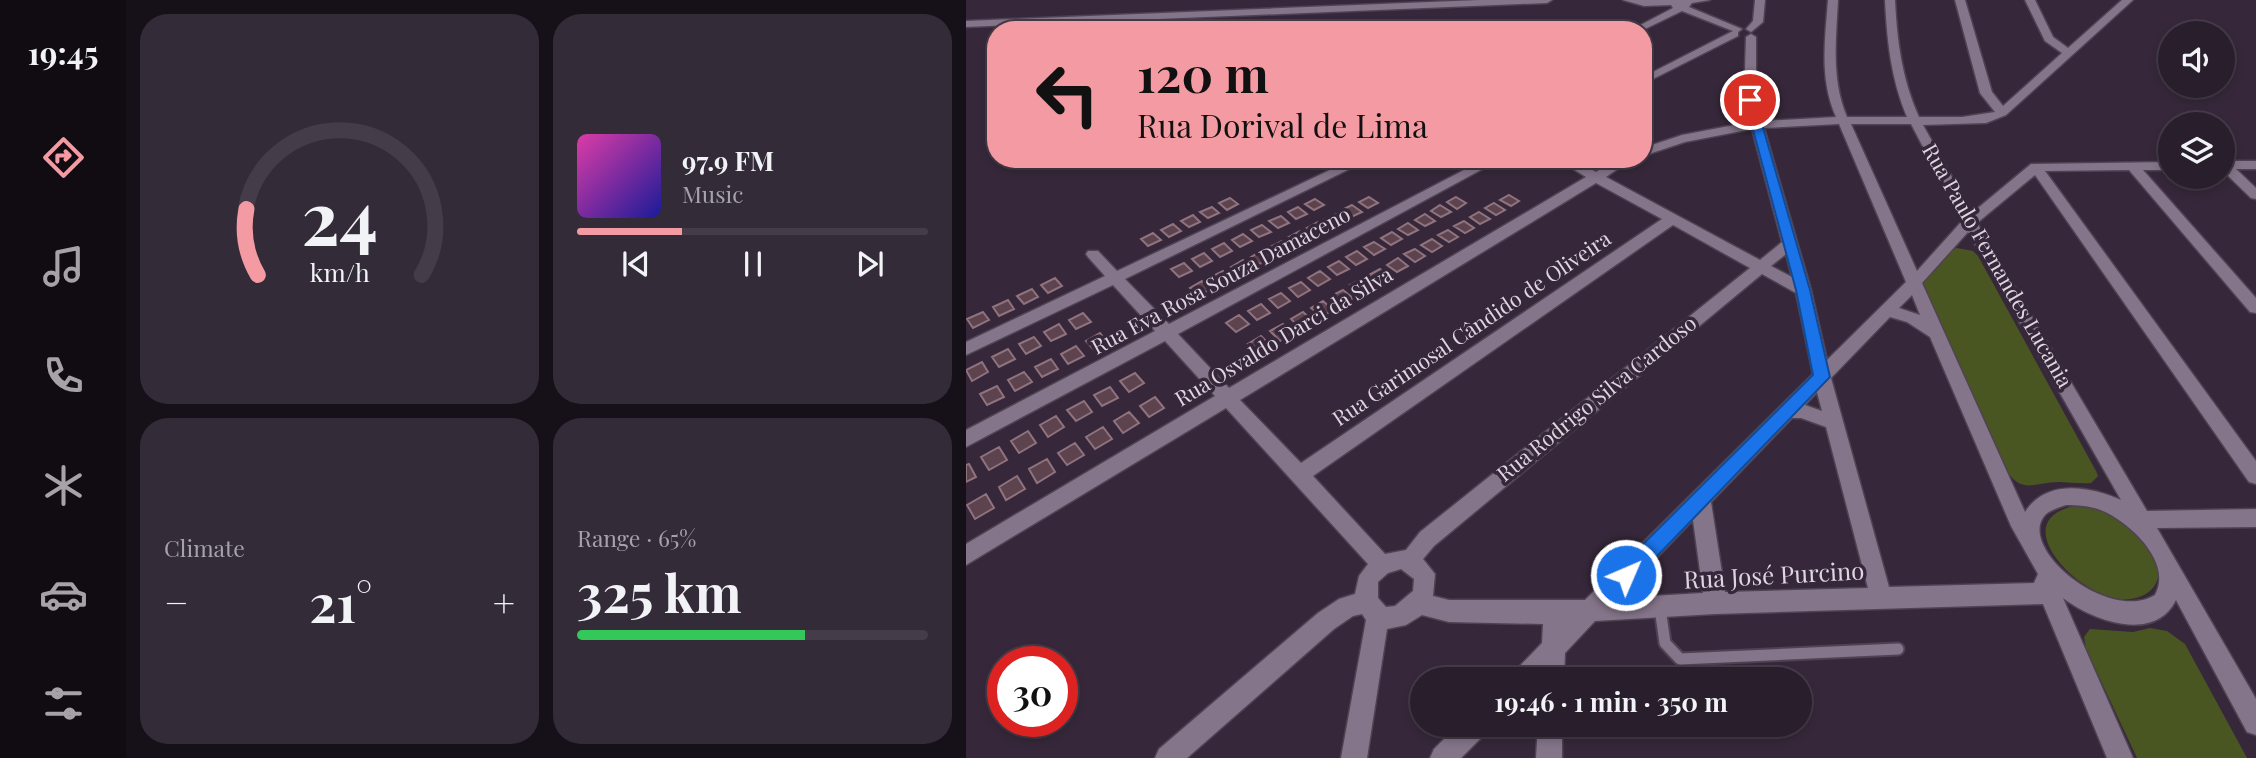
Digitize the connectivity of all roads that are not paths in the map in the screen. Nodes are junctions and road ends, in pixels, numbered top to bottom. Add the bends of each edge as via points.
1 (1547, 0) edge
2 (1628, 0) edge
3 (1705, 0) edge
4 (1759, 0) edge
5 (1833, 0) edge
6 (1890, 0) edge
7 (1960, 0) edge
8 (2030, 0) edge
9 (2128, 0) edge
10 (1694, 1) edge
11 (1668, 2) junction
12 (1682, 8) junction
13 (1054, 21) edge
14 (1652, 22) edge
15 (987, 23) edge
16 (966, 24) edge
17 (1743, 32) junction
18 (2069, 53) junction
19 (1652, 77) edge
20 (2002, 113) junction
21 (1845, 121) junction
22 (1915, 121) junction
23 (1757, 123) junction
24 (1652, 149) edge
25 (2256, 165) edge
26 (2132, 166) junction
27 (2158, 166) edge
28 (2235, 166) edge
29 (2036, 167) junction
30 (1345, 168) edge
31 (1478, 168) edge
32 (1580, 168) edge
33 (1610, 168) edge
34 (1596, 176) junction
35 (2235, 176) edge
36 (2256, 195) edge
37 (1672, 219) junction
38 (1969, 222) junction
39 (1790, 243) junction
40 (1093, 254) dead end
41 (1760, 266) junction
42 (1115, 278) junction
43 (1914, 283) junction
44 (1803, 290) junction
45 (2256, 308) edge
46 (1887, 310) junction
47 (1166, 333) junction
48 (1934, 333) junction
49 (966, 349) edge
50 (1822, 377) junction
51 (1226, 398) junction
52 (1789, 411) junction
53 (1833, 422) junction
54 (966, 439) edge
55 (1298, 476) junction
56 (2256, 476) edge
57 (1700, 501) junction
58 (2256, 518) edge
59 (2144, 523) junction
60 (2036, 553) junction
61 (966, 555) edge
62 (1411, 561) junction
63 (1381, 566) junction
64 (2170, 568) junction
65 (2048, 593) junction
66 (1881, 597) junction
67 (1419, 603) junction
68 (1715, 603) junction
69 (1660, 608) junction
70 (1372, 609) junction
71 (1590, 611) junction
72 (1555, 612) junction
73 (1553, 648) junction
74 (1898, 649) dead end
75 (1535, 667) edge
76 (1552, 667) edge
77 (2256, 723) edge
78 (1464, 737) edge
79 (1549, 737) edge
80 (1168, 758) edge
81 (1354, 758) edge
82 (1443, 758) edge
83 (1549, 758) edge
84 (2120, 758) edge

1 - 13 street
2 - 11 street
3 - 10 street
4 - 17 street via 1758,22
5 - 21 street via 1830,79
6 - 22 street, Rua Paulo Fernandes Lucania via 1895,60
7 - 20 street via 1986,93
8 - 18 street via 2049,39
9 - 18 street
10 - 11 street
10 - 12 street
11 - 12 street
12 - 14 street
12 - 17 street
15 - 16 street
17 - 19 street
17 - 23 street
18 - 20 street
20 - 22 street via 1970,121
21 - 22 street
21 - 23 street
21 - 43 street
22 - 38 street, Rua Paulo Fernandes Lucania
23 - 24 street
23 - 39 street
25 - 28 street
26 - 27 street
26 - 29 street
26 - 45 street
29 - 38 street
29 - 56 street
30 - 42 street
31 - 47 street, Rua Eva Rosa Souza Damaceno
32 - 34 street
33 - 34 street, Rua Osvaldo Darci da Silva
34 - 37 street
34 - 51 street, Rua Osvaldo Darci da Silva
35 - 36 street
37 - 41 street
37 - 55 street, Rua Garimosal Cândido de Oliveira
38 - 43 street
38 - 59 street, Rua Paulo Fernandes Lucania
39 - 41 street, Rua Rodrigo Silva Cardoso
39 - 44 street
40 - 42 street
41 - 44 street
41 - 62 street, Rua Rodrigo Silva Cardoso via 1427,539
42 - 47 street
42 - 49 street
43 - 46 street
43 - 48 street
44 - 50 street
46 - 48 street via 1913,318
46 - 50 street
47 - 51 street
47 - 54 street, Rua Eva Rosa Souza Damaceno
48 - 60 street
50 - 52 street
50 - 53 street
51 - 55 street
51 - 61 street, Rua Osvaldo Darci da Silva
52 - 53 street
52 - 57 street
53 - 66 street
55 - 63 street
57 - 68 street
57 - 71 street
58 - 59 street
59 - 60 street via 2098,500 2050,499 2032,517 2029,530
59 - 64 street
60 - 64 street via 2052,578 2087,603 2126,614 2158,606 2167,596
60 - 65 street
62 - 63 street via 1401,559
62 - 67 street via 1424,573 1426,583
63 - 70 street via 1366,583
64 - 77 street
65 - 66 street, Rua José Purcino
65 - 84 street
66 - 68 street, Rua José Purcino
67 - 70 street via 1400,616
67 - 72 street, Rua José Purcino via 1449,611
68 - 69 street, Rua José Purcino
69 - 71 street, Rua José Purcino
69 - 74 lane via 1662,640 1680,659
70 - 80 street via 1347,607 1326,621
70 - 81 street
71 - 72 street, Rua José Purcino
71 - 73 street
72 - 73 street
73 - 75 street
73 - 76 street
78 - 82 street
79 - 83 street

